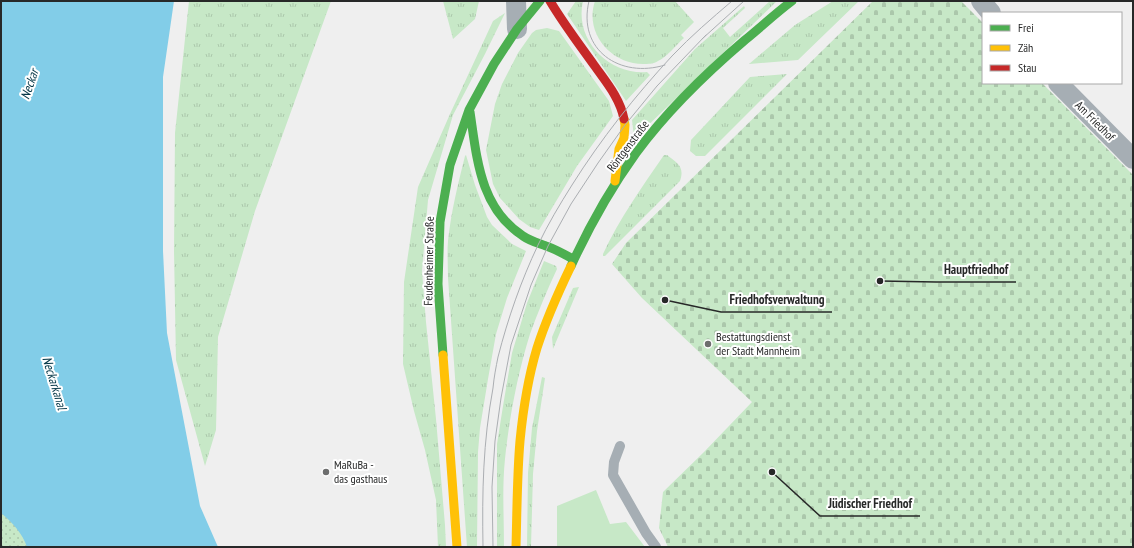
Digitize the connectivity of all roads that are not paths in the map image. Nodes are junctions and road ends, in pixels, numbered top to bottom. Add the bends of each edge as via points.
1 (516, 1) edge
2 (540, 1) edge
3 (550, 1) edge
4 (792, 1) edge
5 (981, 1) edge
6 (990, 12) edge
7 (517, 29) junction
8 (1059, 84) edge
9 (470, 110) junction
10 (1133, 159) edge
11 (615, 184) junction
12 (573, 259) junction
13 (620, 446) dead end
14 (457, 547) edge
15 (516, 547) edge
16 (656, 547) edge

1 - 7 street
2 - 7 main road, Feudenheimer Straße
3 - 11 main road via 615,95 623,114 624,138 619,149
4 - 11 main road, Röntgenstraße via 712,69 685,96 637,152
5 - 6 street
7 - 9 main road, Feudenheimer Straße via 494,64
8 - 10 street, Am Friedhof
9 - 12 main road via 480,175 486,194 496,211 509,226 523,236
9 - 14 main road, Feudenheimer Straße via 450,165 442,208 438,284
11 - 12 main road, Röntgenstraße
12 - 15 main road, Röntgenstraße via 538,346 526,403 519,450
13 - 16 lane via 614,462 613,475

